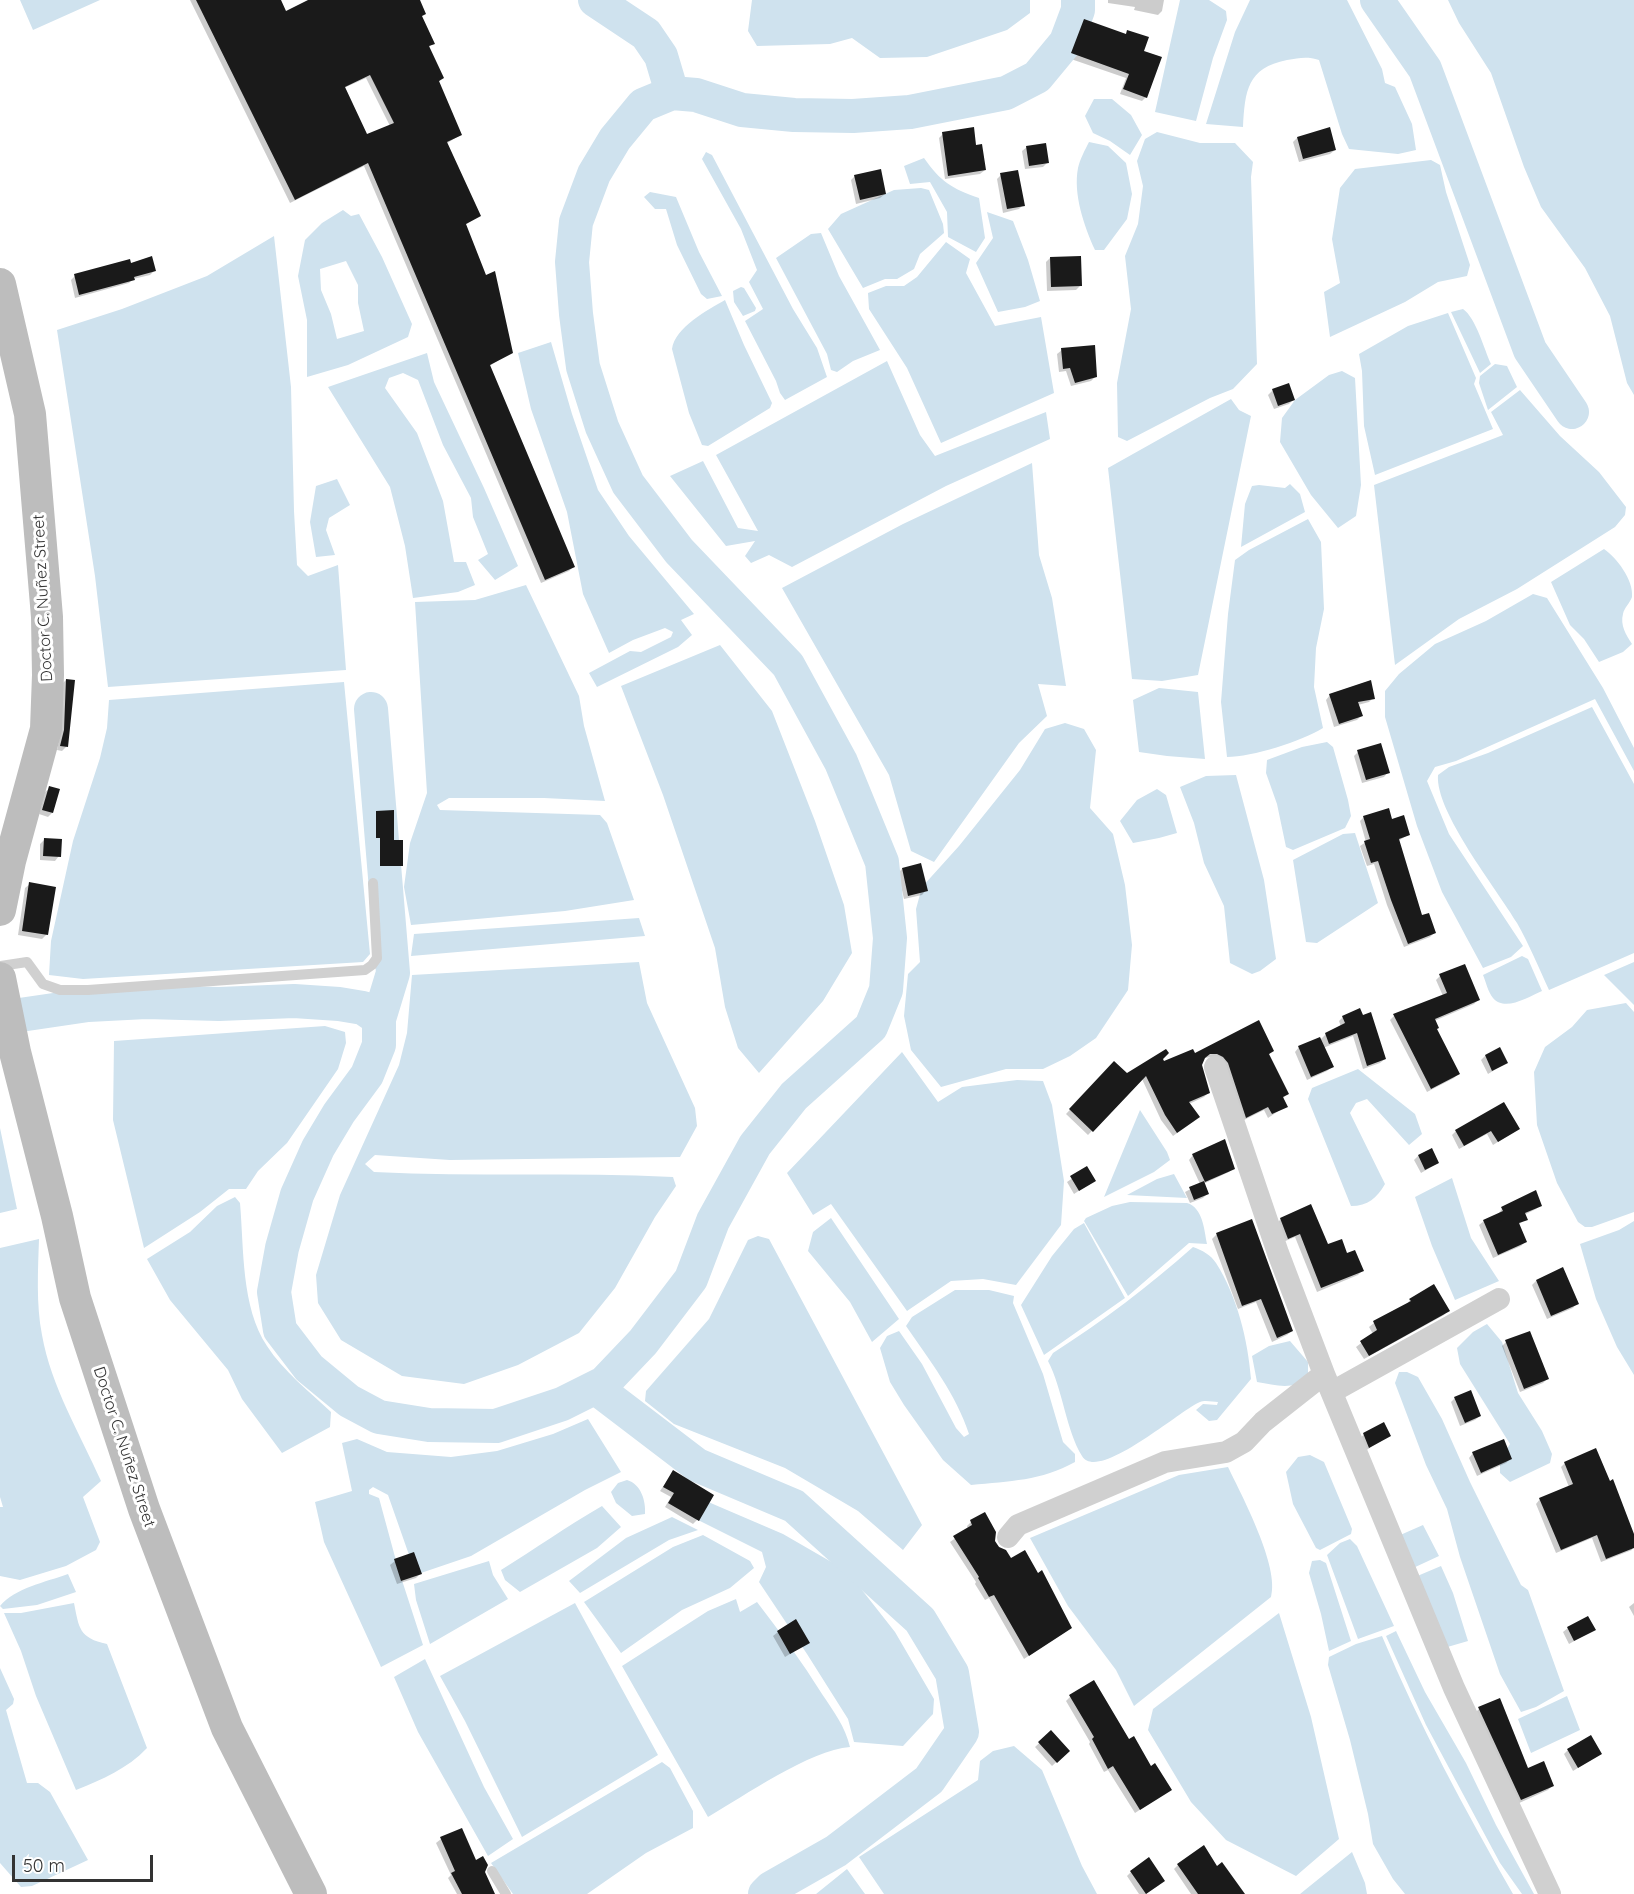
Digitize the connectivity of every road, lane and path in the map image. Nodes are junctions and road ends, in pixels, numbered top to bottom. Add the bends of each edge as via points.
1 (0, 284) edge
2 (373, 883) dead end
3 (0, 910) edge
4 (0, 976) edge
5 (1215, 1067) dead end
6 (1499, 1299) dead end
7 (1328, 1383) junction
8 (1008, 1537) dead end
9 (492, 1871) dead end
10 (311, 1894) edge
11 (506, 1894) edge
12 (1550, 1894) edge

1 - 3 main road, Doctor C. Nuñez Street via 30,414 47,616 48,675 46,729
2 - 4 lane via 377,958 365,970 88,990 60,990 43,984 27,962
4 - 10 main road, Doctor C. Nuñez Street via 75,1298 144,1509 226,1728
5 - 7 street via 1278,1253
6 - 7 street
7 - 8 street via 1263,1422 1244,1442 1226,1452 1165,1462 1026,1521
7 - 12 street via 1454,1688
9 - 11 lane

